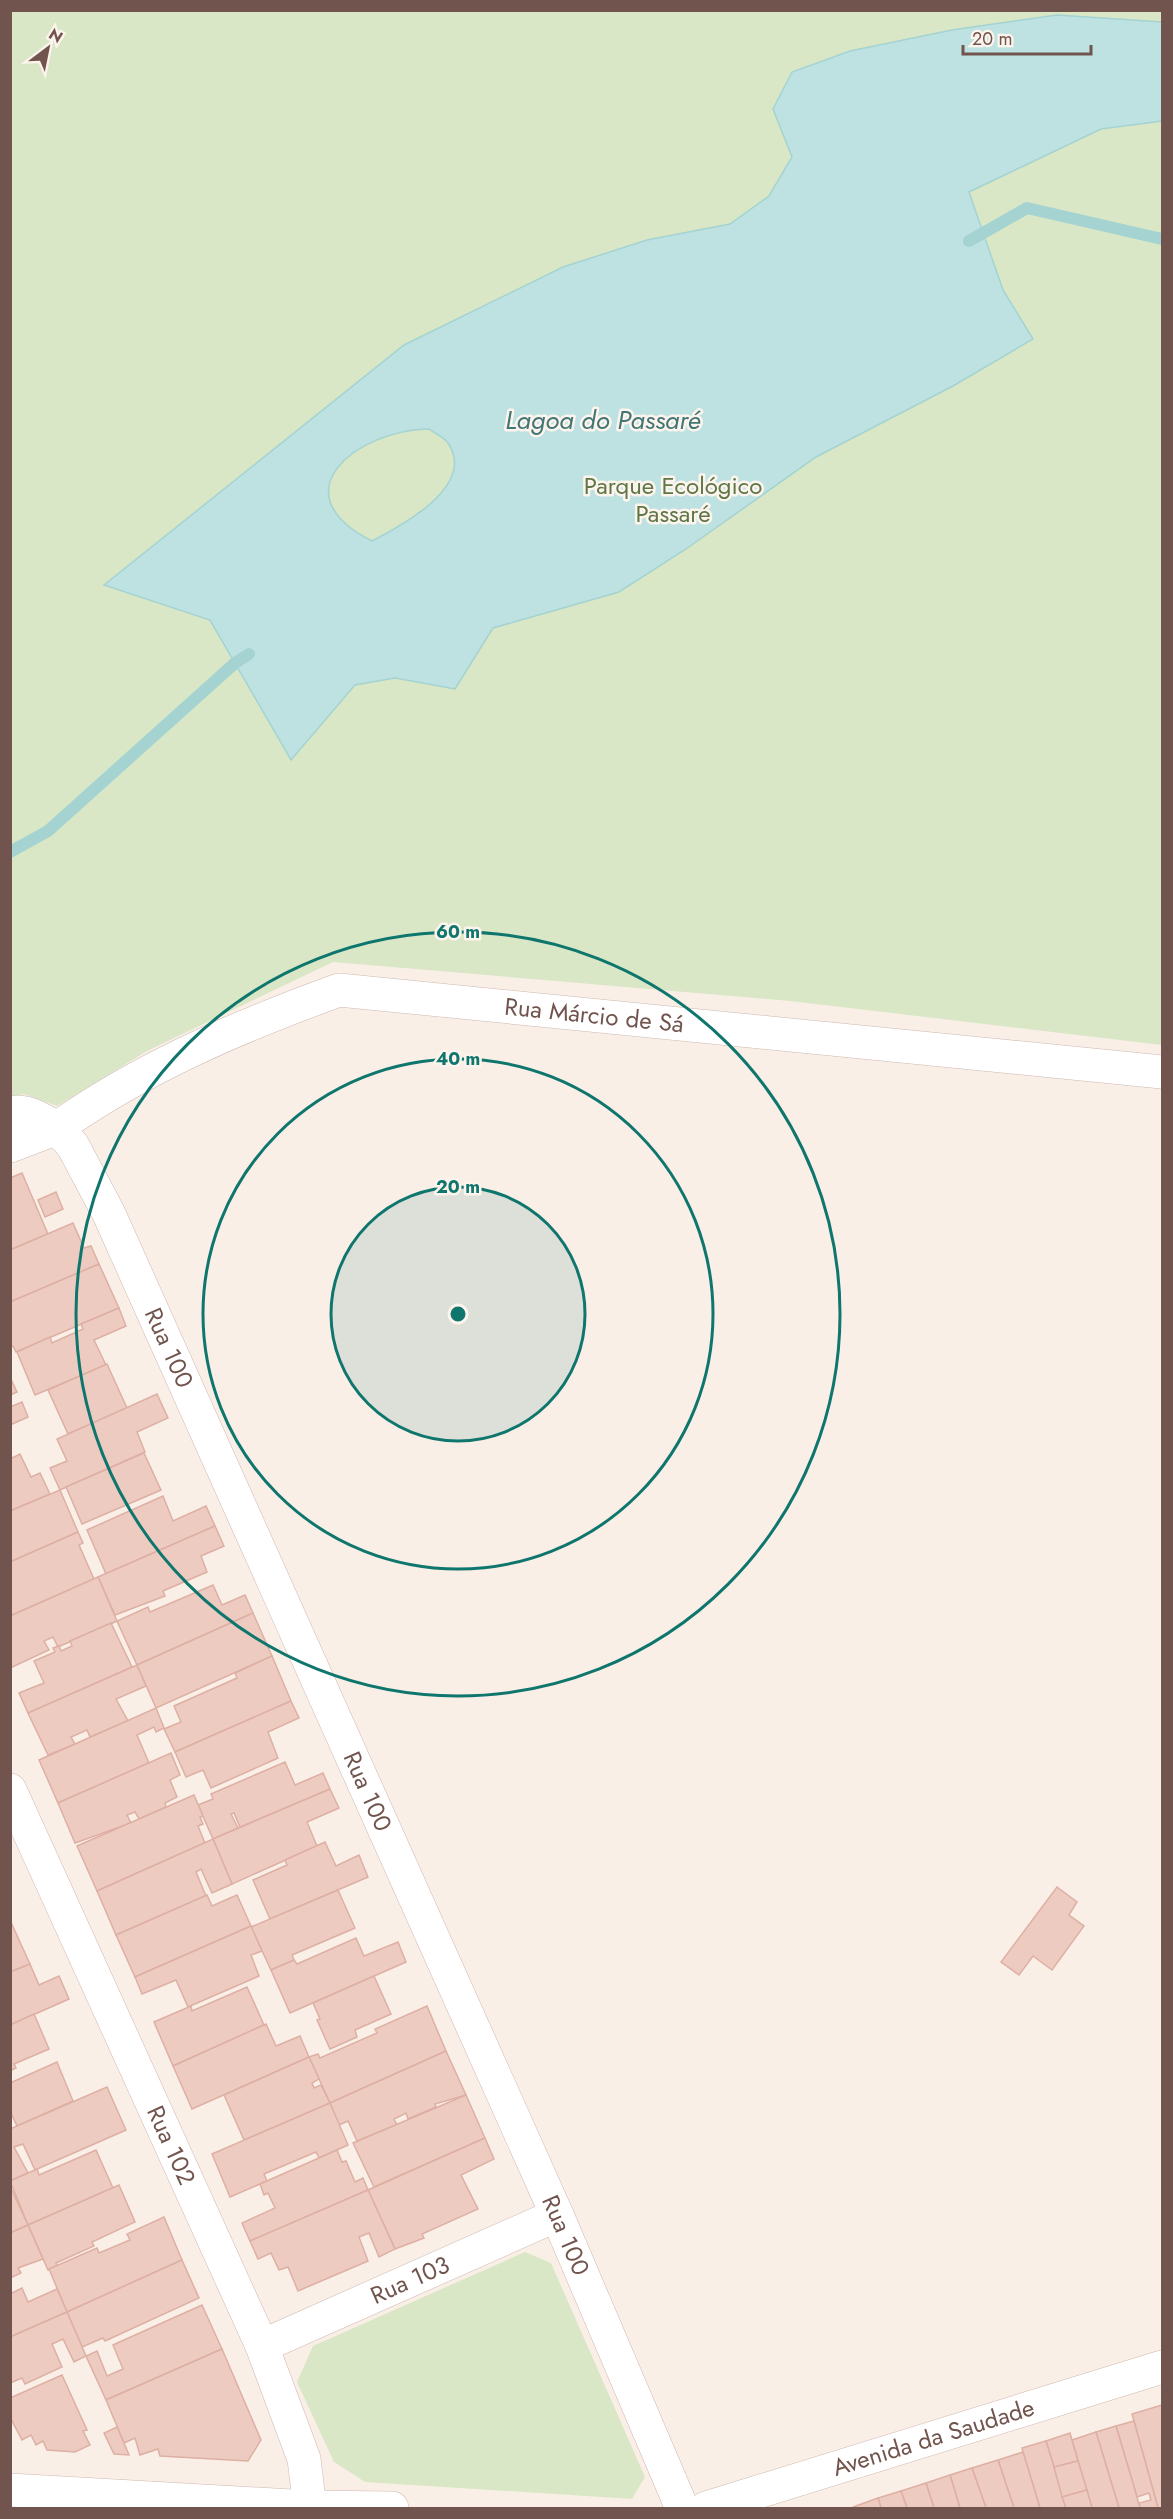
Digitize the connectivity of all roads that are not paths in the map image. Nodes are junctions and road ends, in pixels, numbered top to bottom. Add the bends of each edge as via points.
1 (1162, 1072) edge
2 (10, 1113) edge
3 (57, 1128) junction
4 (10, 1146) edge
5 (10, 1790) edge
6 (557, 2215) junction
7 (262, 2346) junction
8 (1162, 2367) edge
9 (10, 2490) edge
10 (309, 2508) edge
11 (392, 2508) edge
12 (682, 2508) edge
13 (706, 2508) edge

1 - 3 street, Rua Márcio de Sá via 339,990 252,1022 165,1063
2 - 3 street via 37,1116
3 - 4 street
3 - 6 street, Rua 100 via 73,1146 109,1214
5 - 7 street, Rua 102
6 - 7 street, Rua 103
6 - 12 street, Rua 100
7 - 10 street, Rua 102 via 304,2459
8 - 13 street, Avenida da Saudade
9 - 10 street
10 - 11 street

